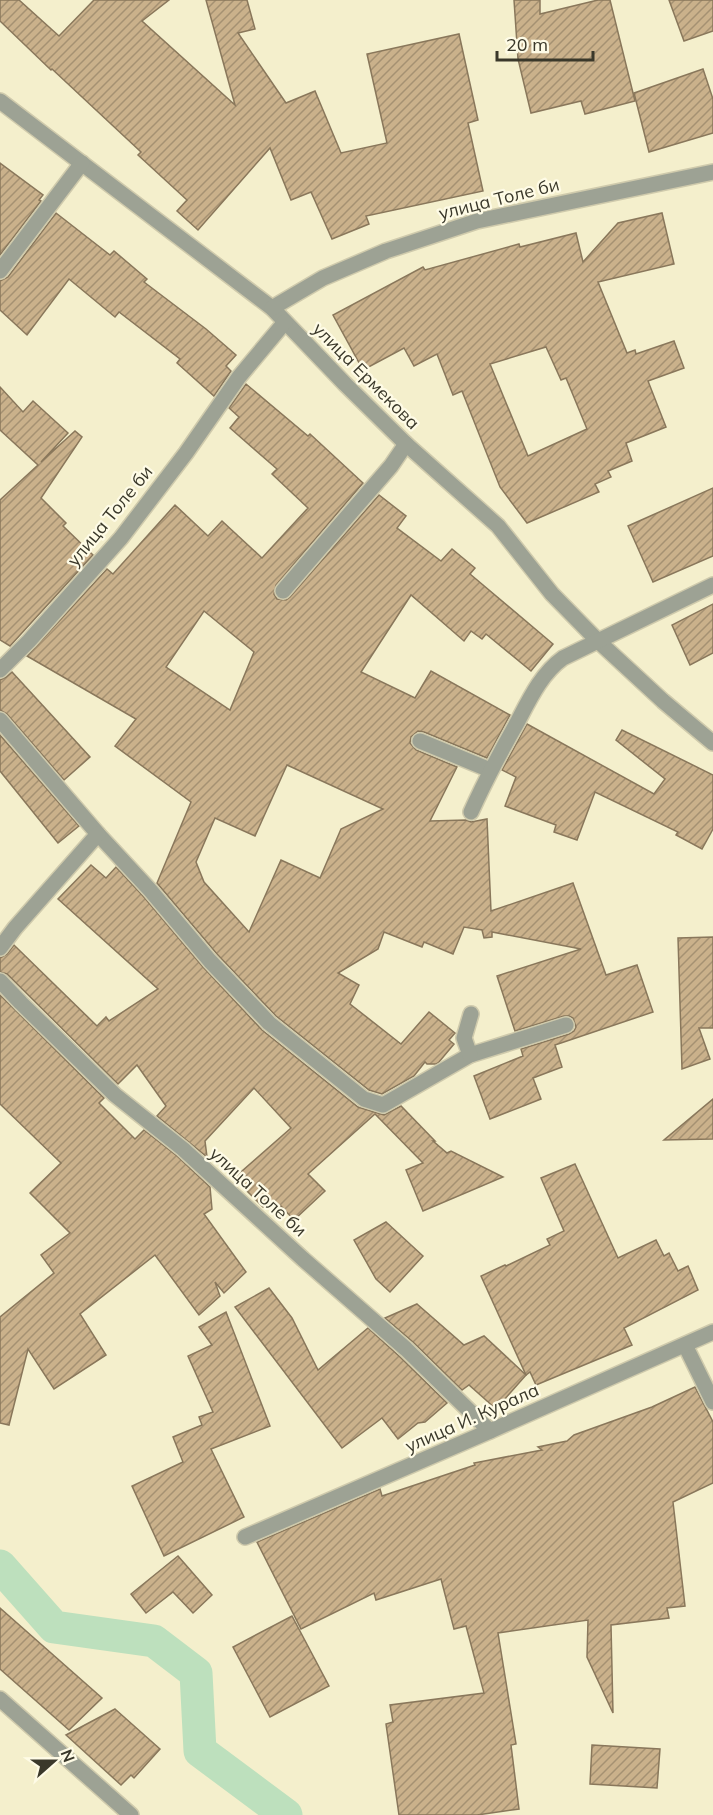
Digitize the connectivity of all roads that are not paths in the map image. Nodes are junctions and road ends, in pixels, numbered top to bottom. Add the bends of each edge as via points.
1 (0, 101) edge
2 (82, 163) junction
3 (713, 172) edge
4 (0, 271) edge
5 (272, 308) junction
6 (285, 322) junction
7 (406, 444) junction
8 (713, 585) edge
9 (283, 591) dead end
10 (598, 640) junction
11 (0, 670) edge
12 (0, 720) edge
13 (420, 741) dead end
14 (713, 743) edge
15 (490, 770) junction
16 (471, 812) dead end
17 (98, 834) junction
18 (0, 948) edge
19 (0, 981) edge
20 (471, 1014) dead end
21 (566, 1025) dead end
22 (470, 1055) junction
23 (713, 1332) edge
24 (685, 1345) junction
25 (713, 1402) edge
26 (490, 1431) junction
27 (245, 1537) dead end
28 (0, 1700) edge
29 (131, 1815) edge

1 - 2 street, улица Ермекова
2 - 4 street
2 - 5 street, улица Ермекова
3 - 5 street, улица Толе би via 477,221 386,251 323,278
5 - 6 street, улица Ермекова
6 - 7 street, улица Ермекова
6 - 11 street, улица Толе би via 239,377 121,538
7 - 9 street
7 - 10 street, улица Ермекова via 498,526 552,594
8 - 10 street
10 - 14 street, улица Ермекова
10 - 15 street via 553,665
12 - 17 street
13 - 15 street
15 - 16 street
17 - 18 street
17 - 22 street via 269,1023 364,1100 383,1105
19 - 26 street, улица Толе би via 115,1095 183,1149 406,1349
20 - 22 street via 464,1038
21 - 22 street
23 - 24 street, улица И. Курала
24 - 25 street
24 - 26 street, улица И. Курала
26 - 27 street, улица И. Курала
28 - 29 street

